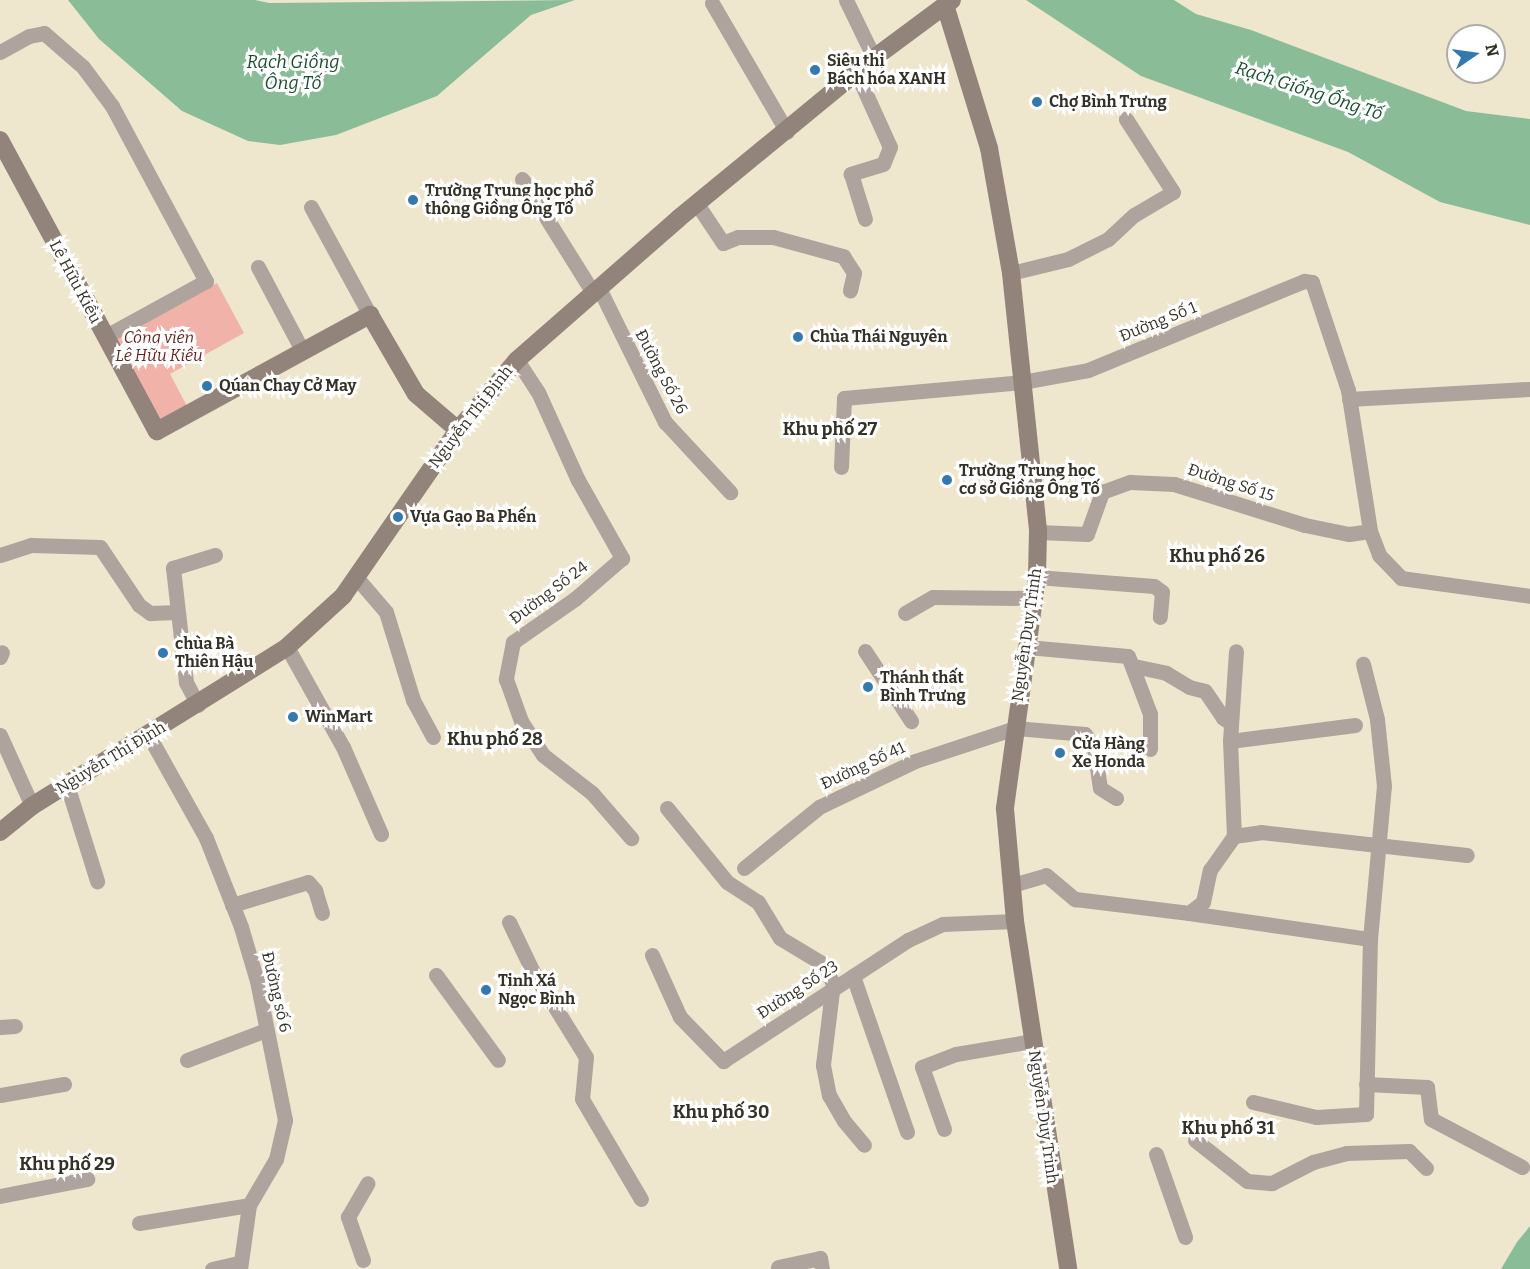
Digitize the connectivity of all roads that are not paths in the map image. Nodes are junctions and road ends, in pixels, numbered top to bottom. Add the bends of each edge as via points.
1 (846, 0) edge
2 (949, 2) edge
3 (711, 3) dead end
4 (0, 52) edge
5 (874, 58) junction
6 (857, 74) junction
7 (1126, 119) dead end
8 (787, 132) junction
9 (0, 140) edge
10 (522, 179) dead end
11 (697, 204) junction
12 (311, 207) dead end
13 (865, 219) dead end
14 (258, 267) dead end
15 (1011, 273) junction
16 (595, 288) junction
17 (850, 291) dead end
18 (370, 315) junction
19 (104, 337) junction
20 (303, 352) junction
21 (517, 360) junction
22 (1022, 382) junction
23 (1530, 389) edge
24 (1349, 399) junction
25 (458, 430) junction
26 (841, 467) dead end
27 (730, 492) dead end
28 (1370, 531) junction
29 (1038, 532) junction
30 (0, 555) edge
31 (215, 555) dead end
32 (356, 577) junction
33 (1037, 577) junction
34 (1530, 596) edge
35 (1032, 598) junction
36 (177, 612) junction
37 (905, 614) dead end
38 (1160, 617) dead end
39 (287, 647) junction
40 (1027, 647) junction
41 (865, 651) dead end
42 (1236, 651) dead end
43 (1363, 664) dead end
44 (1134, 666) junction
45 (198, 705) junction
46 (911, 722) dead end
47 (1231, 723) junction
48 (1355, 725) dead end
49 (1015, 728) junction
50 (0, 735) edge
51 (149, 736) junction
52 (433, 737) dead end
53 (1230, 741) junction
54 (1150, 749) dead end
55 (67, 785) junction
56 (1116, 798) dead end
57 (32, 806) junction
58 (667, 808) dead end
59 (0, 832) edge
60 (381, 834) dead end
61 (1234, 836) junction
62 (631, 838) dead end
63 (1378, 846) junction
64 (1467, 855) dead end
65 (744, 868) dead end
66 (97, 881) dead end
67 (1012, 885) junction
68 (232, 905) junction
69 (322, 913) dead end
70 (1189, 913) junction
71 (1015, 921) junction
72 (509, 922) dead end
73 (1370, 939) junction
74 (652, 956) dead end
75 (436, 975) dead end
76 (853, 976) junction
77 (830, 994) junction
78 (266, 1030) junction
79 (1032, 1041) junction
80 (187, 1060) dead end
81 (498, 1060) dead end
82 (64, 1084) dead end
83 (1366, 1084) junction
84 (0, 1095) edge
85 (1253, 1102) dead end
86 (944, 1129) dead end
87 (907, 1132) dead end
88 (1195, 1140) dead end
89 (864, 1145) dead end
90 (1156, 1154) dead end
91 (1522, 1167) dead end
92 (1426, 1168) dead end
93 (87, 1179) dead end
94 (368, 1183) dead end
95 (0, 1196) edge
96 (641, 1199) dead end
97 (249, 1204) junction
98 (139, 1223) dead end
99 (1185, 1237) dead end
100 (363, 1260) dead end
101 (240, 1266) edge
102 (212, 1269) edge
103 (779, 1269) edge
104 (822, 1269) edge
105 (1068, 1269) edge

1 - 5 street
2 - 5 main road, Nguyễn Thị Định
2 - 15 main road, Nguyễn Duy Trinh via 989,148
3 - 8 street
4 - 19 street via 29,36 44,33 82,67 112,106 206,281
5 - 6 main road, Nguyễn Thị Định
6 - 8 main road, Nguyễn Thị Định
6 - 13 street via 890,147 883,164 851,174
7 - 15 street via 1173,192 1134,215 1108,239 1068,259
8 - 11 main road, Nguyễn Thị Định
9 - 19 main road, Lê Hữu Kiều
10 - 16 street, Đường Số 26
11 - 16 main road, Nguyễn Thị Định
11 - 17 street via 723,243 738,237 772,237 843,256 854,273
12 - 18 street
14 - 20 street
15 - 22 main road, Nguyễn Duy Trinh
16 - 21 main road, Nguyễn Thị Định
16 - 27 street, Đường Số 26 via 665,422
18 - 20 main road, Lê Hữu Kiều
18 - 25 main road via 416,394
19 - 20 main road, Lê Hữu Kiều via 156,431
21 - 25 main road, Nguyễn Thị Định
21 - 62 street, Đường Số 24 via 538,392 578,480 622,558 576,598 513,642 506,679 521,721 543,755 592,793
22 - 24 street, Đường Số 1 via 1088,370 1304,281 1312,282
22 - 26 street, Đường Số 1 via 844,398
22 - 29 main road, Nguyễn Duy Trinh
23 - 24 street
24 - 28 street
25 - 32 main road, Nguyễn Thị Định
28 - 29 street, Đường Số 15 via 1349,534 1305,525 1174,484 1130,482 1102,492 1087,534
28 - 34 street via 1379,555 1401,578
29 - 33 main road, Nguyễn Duy Trinh
30 - 36 street via 31,545 100,548 140,605 150,613
31 - 36 street via 173,568
32 - 39 main road, Nguyễn Thị Định via 342,596
32 - 52 street via 386,612 412,700
33 - 35 main road, Nguyễn Duy Trinh
33 - 38 street via 1154,586 1162,592
35 - 37 street via 933,597
35 - 40 main road, Nguyễn Duy Trinh
36 - 45 street via 186,682
39 - 45 main road, Nguyễn Thị Định
39 - 60 street via 344,747
40 - 44 street via 1120,654 1128,656
40 - 49 main road, Nguyễn Duy Trinh
41 - 46 street
42 - 47 street
43 - 63 street via 1377,718 1384,786
44 - 47 street via 1166,673 1189,687 1205,691 1223,718
44 - 54 street via 1150,714
45 - 51 main road, Nguyễn Thị Định
47 - 53 street
48 - 53 street
49 - 56 street via 1084,734 1094,748 1100,788
49 - 65 street, Đường Số 41 via 915,761 819,807
49 - 67 main road, Nguyễn Duy Trinh via 1005,809
50 - 57 street
51 - 55 main road, Nguyễn Thị Định
51 - 68 street, Đường số 6 via 206,838
53 - 61 street
55 - 57 main road, Nguyễn Thị Định
55 - 66 street
57 - 59 main road, Nguyễn Thị Định
58 - 77 street via 727,882 758,902 780,938 820,962 833,983
61 - 63 street via 1261,832
61 - 70 street via 1210,870 1203,902
63 - 64 street
63 - 73 street
67 - 70 street via 1046,874 1075,899
67 - 71 main road, Nguyễn Duy Trinh
68 - 69 street via 308,882 315,890
68 - 78 street, Đường số 6 via 257,981
70 - 73 street
71 - 76 street, Đường Số 23 via 944,924 908,940
71 - 79 main road, Nguyễn Duy Trinh
72 - 96 street via 532,970 586,1057 588,1066 580,1087 582,1099
73 - 83 street
74 - 77 street, Đường Số 23 via 680,1017 723,1060
75 - 81 street
76 - 77 street, Đường Số 23
76 - 87 street
77 - 89 street via 823,1065 829,1095
78 - 80 street
78 - 97 street, Đường số 6 via 285,1120 276,1159
79 - 86 street via 956,1054 922,1067
79 - 105 main road, Nguyễn Duy Trinh
82 - 84 street
83 - 85 street via 1366,1114 1361,1117 1316,1117
83 - 91 street via 1427,1087 1431,1119
88 - 92 street via 1248,1181 1272,1183 1313,1162 1346,1152 1409,1151
90 - 99 street
93 - 95 street
94 - 100 street via 348,1217
97 - 98 street
97 - 101 street, Đường số 6
101 - 102 street
103 - 104 street via 820,1258

